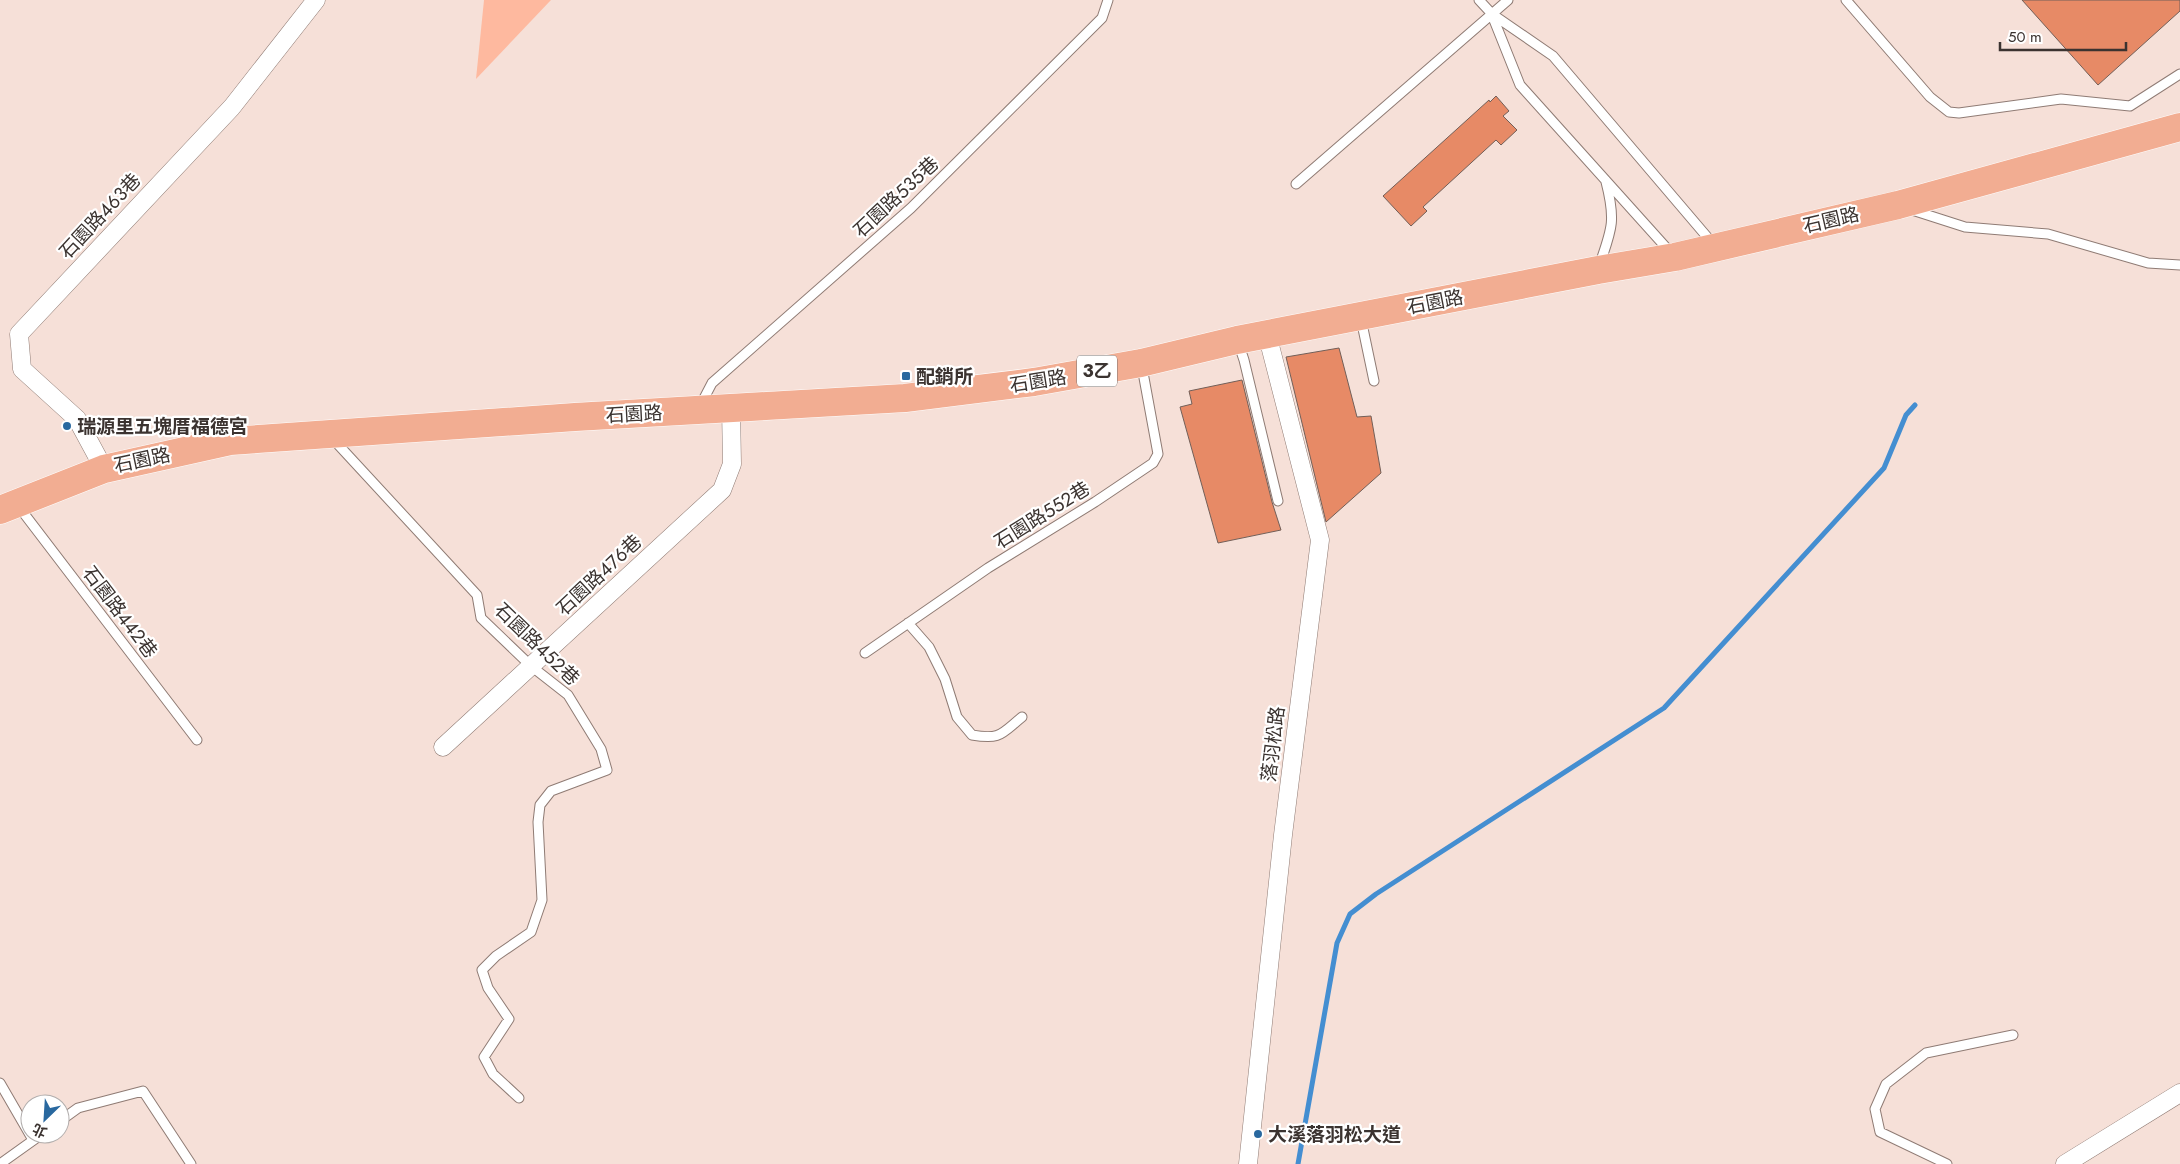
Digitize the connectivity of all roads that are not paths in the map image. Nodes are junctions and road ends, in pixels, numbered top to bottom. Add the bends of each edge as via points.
1 (316, 0) edge
2 (1108, 0) edge
3 (1479, 0) edge
4 (1508, 0) edge
5 (1846, 0) edge
6 (1492, 14) junction
7 (2180, 74) edge
8 (2180, 127) edge
9 (1605, 179) junction
10 (1296, 184) dead end
11 (1898, 205) junction
12 (1716, 247) junction
13 (1675, 257) junction
14 (2180, 264) edge
15 (1598, 270) junction
16 (1360, 316) junction
17 (1267, 334) junction
18 (1237, 340) junction
19 (1141, 363) junction
20 (1374, 381) dead end
21 (731, 408) junction
22 (698, 410) junction
23 (328, 434) junction
24 (104, 469) junction
25 (1278, 501) dead end
26 (9, 508) edge
27 (908, 623) junction
28 (864, 653) dead end
29 (531, 666) junction
30 (1022, 717) dead end
31 (197, 740) dead end
32 (443, 747) dead end
33 (2013, 1036) dead end
34 (0, 1083) edge
35 (2180, 1093) edge
36 (520, 1098) dead end
37 (70, 1114) edge
38 (20, 1118) edge
39 (28, 1144) edge
40 (0, 1164) edge
41 (190, 1164) edge
42 (1248, 1164) edge
43 (1947, 1164) edge
44 (2064, 1164) edge

1 - 24 street, 石園路463巷 via 232,107 19,334 22,369 76,420
2 - 22 lane, 石園路535巷 via 1102,18 910,208 712,383
3 - 6 lane
4 - 6 lane
5 - 7 lane via 1930,97 1949,112 2061,99 2130,106
6 - 9 lane via 1520,85
6 - 10 lane
6 - 12 lane via 1553,56
8 - 11 main road, 石園路 / 3乙
9 - 13 lane
9 - 15 lane via 1613,227
11 - 12 main road, 石園路 / 3乙
11 - 14 lane via 1965,227 2048,234 2148,263
12 - 13 main road, 石園路 / 3乙
13 - 15 main road, 石園路 / 3乙
15 - 16 main road, 石園路 / 3乙
16 - 17 main road, 石園路 / 3乙
16 - 20 lane
17 - 18 main road, 石園路 / 3乙
17 - 42 street, 落羽松路 via 1320,540 1283,835
18 - 19 main road, 石園路 / 3乙
18 - 25 lane
19 - 21 main road, 石園路 / 3乙 via 1034,382 905,398
19 - 27 lane, 石園路552巷 via 1158,454 1153,463
21 - 22 main road, 石園路 / 3乙
21 - 29 street, 石園路476巷 via 732,464 722,490
22 - 23 main road, 石園路 / 3乙
23 - 24 main road, 石園路 / 3乙 via 230,441
23 - 29 lane, 石園路452巷 via 477,595 481,618
24 - 26 main road, 石園路 / 3乙
26 - 31 lane, 石園路442巷
27 - 28 lane, 石園路552巷
27 - 30 lane via 928,647 945,679 957,716 972,735 999,736
29 - 32 street, 石園路476巷
29 - 36 lane, 石園路452巷 via 568,695 601,749 607,770 551,791 540,805 542,900 531,932 482,970 488,988 509,1019 484,1057 493,1074
33 - 43 lane via 1926,1053 1886,1084 1875,1109 1880,1132
34 - 38 lane
35 - 44 street
37 - 41 lane via 78,1108 143,1091
39 - 40 lane

